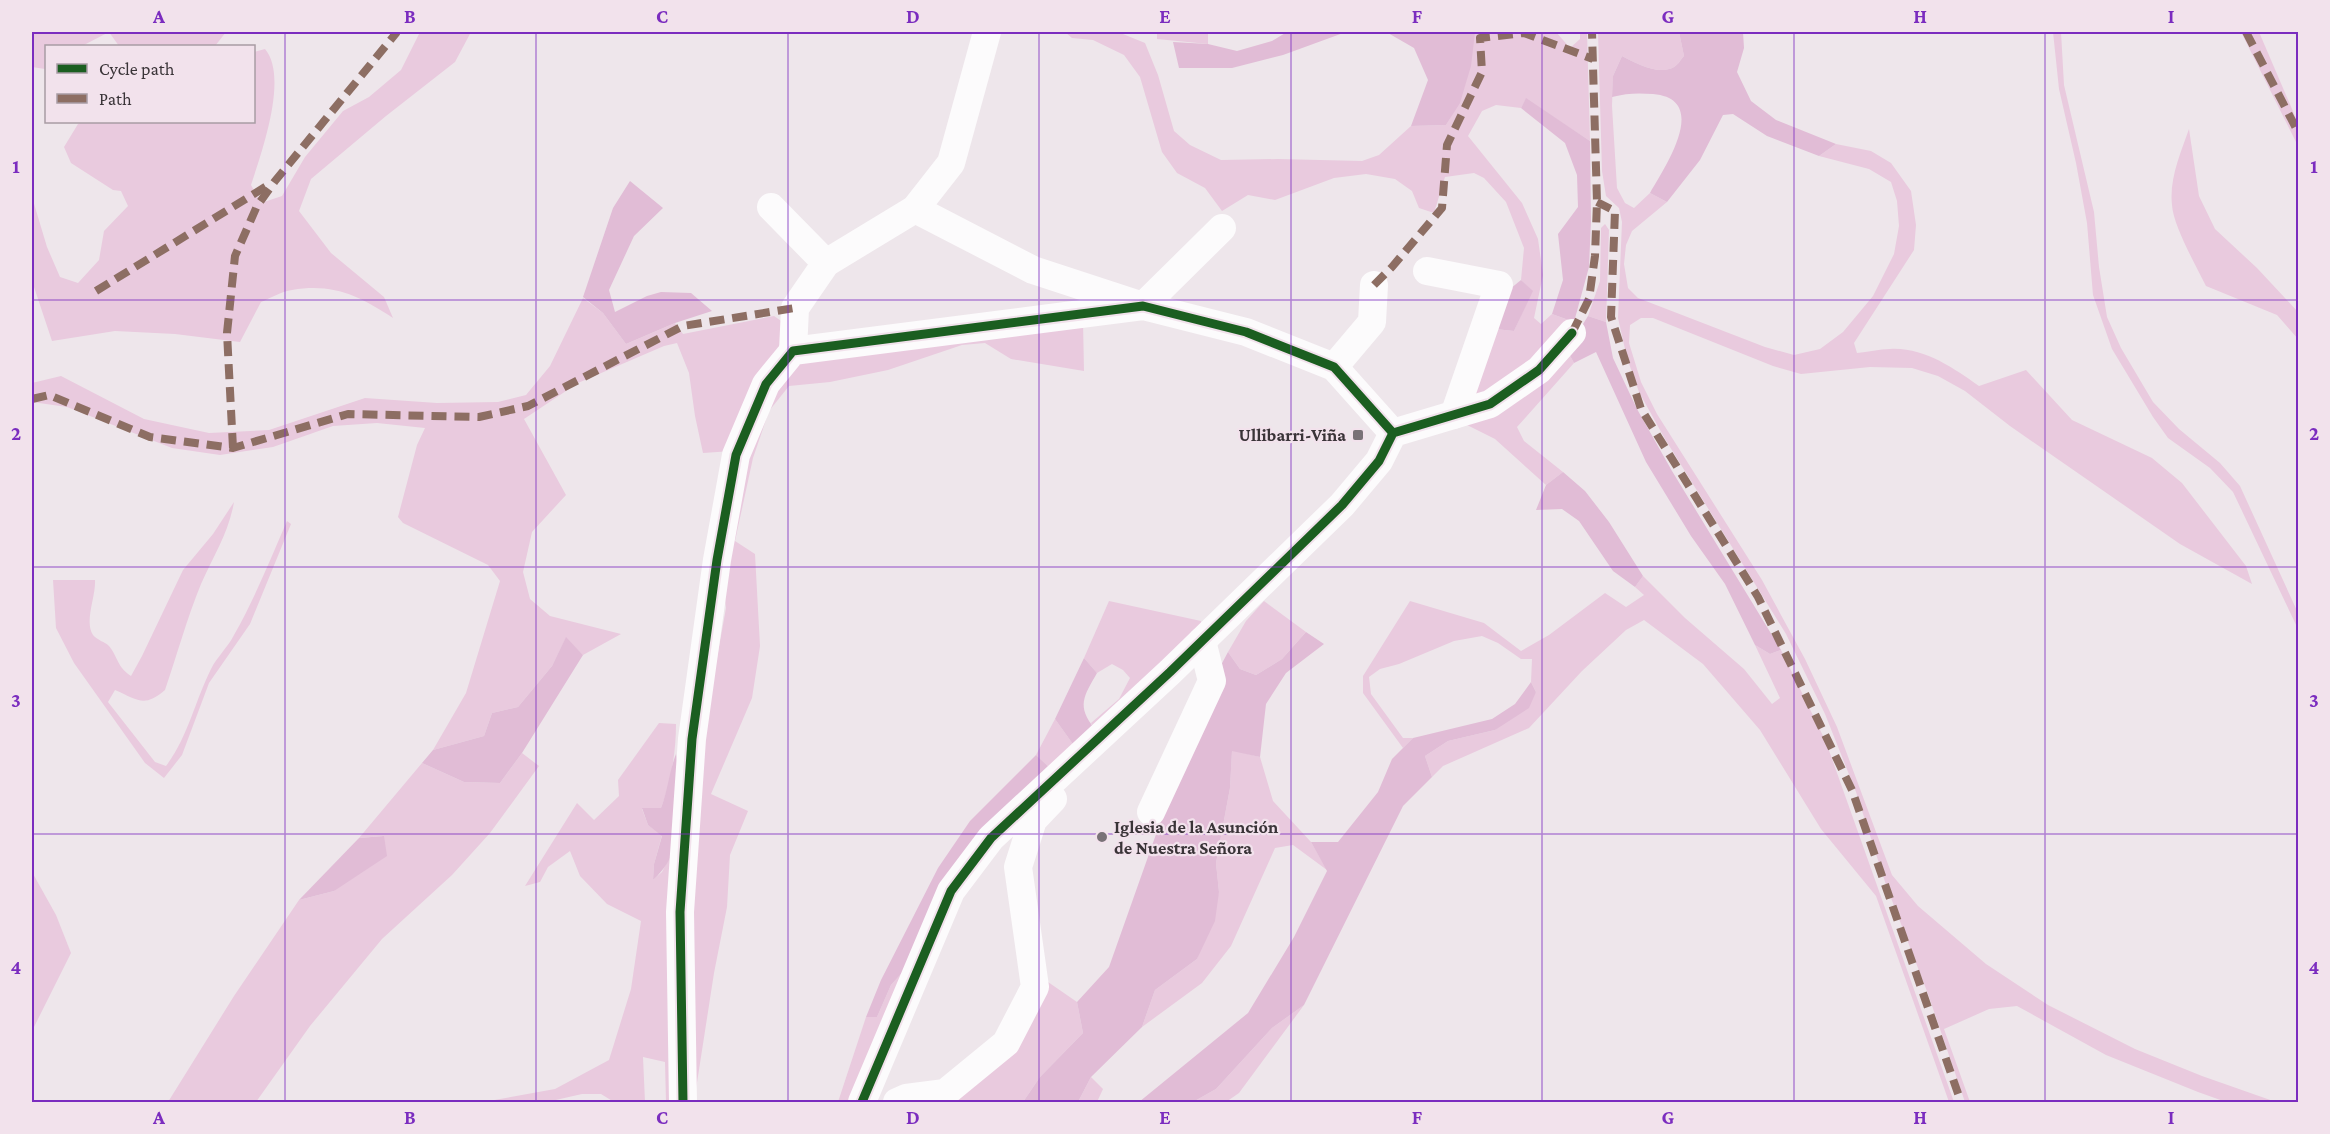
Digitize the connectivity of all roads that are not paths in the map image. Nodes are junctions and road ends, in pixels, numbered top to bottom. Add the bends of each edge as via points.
1 (987, 32) edge
2 (771, 207) dead end
3 (915, 209) junction
4 (1222, 228) dead end
5 (826, 262) junction
6 (1427, 271) dead end
7 (1374, 285) dead end
8 (1143, 306) junction
9 (1572, 333) dead end
10 (793, 351) junction
11 (1334, 367) junction
12 (1454, 415) junction
13 (1393, 433) junction
14 (1202, 642) junction
15 (1170, 672) junction
16 (1150, 812) dead end
17 (683, 1102) edge
18 (862, 1102) edge
19 (897, 1102) edge

1 - 3 street via 951,163
2 - 5 street
3 - 5 street
3 - 8 street via 1033,270
4 - 8 street
5 - 10 street via 795,308
6 - 12 street via 1499,285
7 - 11 street via 1372,322
8 - 10 street
8 - 11 street via 1246,333
9 - 12 street via 1539,370 1515,387 1490,404
10 - 17 street via 766,384 736,454 717,560 692,739 680,912
11 - 13 street
12 - 13 street
13 - 14 street via 1379,460 1342,505
14 - 15 street
14 - 16 street via 1212,681
15 - 18 street via 991,838 951,891
15 - 19 street via 1033,820 1018,867 1035,987 1006,1043 945,1093

